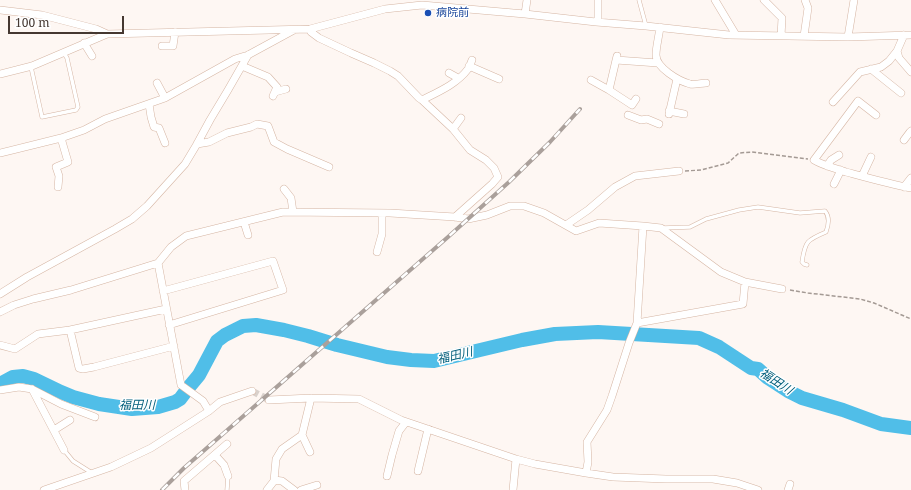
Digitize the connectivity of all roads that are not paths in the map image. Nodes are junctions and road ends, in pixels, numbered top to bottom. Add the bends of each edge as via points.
1 (527, 0) edge
2 (598, 0) edge
3 (639, 0) edge
4 (715, 0) edge
5 (764, 0) edge
6 (805, 0) edge
7 (854, 0) edge
8 (422, 3) edge
9 (0, 10) edge
10 (525, 14) junction
11 (598, 22) junction
12 (646, 26) junction
13 (660, 27) junction
14 (310, 28) junction
15 (296, 29) junction
16 (175, 32) junction
17 (107, 34) junction
18 (736, 35) junction
19 (909, 35) edge
20 (781, 36) junction
21 (804, 36) junction
22 (848, 37) junction
23 (84, 43) junction
24 (162, 46) dead end
25 (897, 51) junction
26 (64, 52) junction
27 (248, 55) junction
28 (92, 56) dead end
29 (658, 63) junction
30 (242, 66) junction
31 (31, 67) junction
32 (871, 69) junction
33 (911, 72) edge
34 (449, 73) dead end
35 (0, 74) edge
36 (458, 78) junction
37 (498, 79) dead end
38 (677, 79) junction
39 (591, 80) dead end
40 (157, 83) dead end
41 (706, 83) dead end
42 (286, 89) dead end
43 (610, 90) junction
44 (902, 92) dead end
45 (165, 98) junction
46 (422, 100) junction
47 (833, 102) dead end
48 (149, 104) junction
49 (684, 114) dead end
50 (876, 115) dead end
51 (461, 118) dead end
52 (659, 124) dead end
53 (453, 129) junction
54 (911, 132) edge
55 (62, 138) junction
56 (904, 140) dead end
57 (164, 143) dead end
58 (198, 144) junction
59 (0, 153) edge
60 (839, 155) dead end
61 (871, 157) dead end
62 (827, 166) junction
63 (329, 167) dead end
64 (841, 170) junction
65 (679, 171) road end
66 (862, 176) junction
67 (911, 178) edge
68 (834, 184) dead end
69 (58, 187) dead end
70 (907, 188) edge
71 (284, 189) dead end
72 (293, 212) junction
73 (382, 213) junction
74 (455, 217) junction
75 (244, 222) junction
76 (566, 225) junction
77 (643, 226) junction
78 (661, 228) junction
79 (248, 234) dead end
80 (378, 252) dead end
81 (158, 263) junction
82 (807, 265) dead end
83 (745, 282) junction
84 (782, 289) road end
85 (163, 291) junction
86 (0, 294) edge
87 (166, 309) junction
88 (0, 312) edge
89 (637, 323) junction
90 (169, 325) junction
91 (70, 330) junction
92 (0, 345) edge
93 (174, 346) junction
94 (32, 389) junction
95 (0, 390) edge
96 (252, 391) dead end
97 (311, 398) junction
98 (269, 400) tunnel mouth
99 (209, 411) junction
100 (95, 417) dead end
101 (70, 420) dead end
102 (406, 422) junction
103 (428, 429) junction
104 (54, 430) junction
105 (302, 435) junction
106 (228, 444) dead end
107 (64, 450) joint
108 (310, 452) dead end
109 (215, 455) junction
110 (516, 459) junction
111 (418, 471) dead end
112 (93, 473) junction
113 (586, 474) junction
114 (228, 476) joint
115 (387, 476) dead end
116 (274, 480) junction
117 (317, 485) dead end
118 (738, 486) edge
119 (44, 490) edge
120 (184, 490) edge
121 (227, 490) edge
122 (267, 490) edge
123 (294, 490) edge
124 (301, 490) edge
125 (513, 490) edge
126 (758, 490) edge

1 - 10 street
2 - 11 street
3 - 12 lane
4 - 18 street
5 - 20 street via 782,18
6 - 21 street via 808,8
7 - 22 street
8 - 10 street
8 - 14 street via 385,9
9 - 17 street via 42,15
10 - 11 street
11 - 12 street
12 - 13 street
13 - 18 street
13 - 29 street via 656,55
14 - 15 street
14 - 46 street via 319,38 398,76
15 - 16 street
15 - 27 street
16 - 17 street
16 - 24 street via 173,46
17 - 23 street
18 - 20 street
19 - 22 street
19 - 25 street
20 - 21 street
21 - 22 street
23 - 26 street
23 - 28 street
25 - 32 street via 881,67
25 - 33 street via 899,58
26 - 31 street
26 - 31 lane via 78,107 76,110 42,117
27 - 30 street
27 - 45 street via 235,59
29 - 38 street
29 - 43 street via 617,58
30 - 42 street via 268,78 277,88 274,94
30 - 58 street
31 - 35 street
32 - 44 street
32 - 47 street via 860,72
34 - 36 street
36 - 37 street via 471,63
36 - 46 street via 439,92
38 - 41 street via 691,84
38 - 49 street via 669,113
39 - 43 street
40 - 45 street
43 - 52 street via 634,102 628,116
45 - 48 street
46 - 53 street
48 - 55 street via 105,119
48 - 57 street via 154,127 159,128
50 - 62 street via 858,101 814,160
51 - 53 street
53 - 74 street via 470,150 494,168 498,177
54 - 56 street
55 - 59 street
55 - 69 street via 68,162 56,167 59,176
58 - 63 street via 257,124 268,126 274,142
58 - 86 street via 184,164 132,220
60 - 62 street
61 - 66 street
62 - 64 street
64 - 66 street
64 - 68 street
65 - 76 street via 635,176 615,187
66 - 70 street
67 - 70 street
71 - 72 street via 291,198
72 - 73 street
72 - 75 street
73 - 74 street
73 - 80 street via 382,234
74 - 76 street via 468,220 510,206 524,206
75 - 79 street
75 - 81 street via 186,236 172,246
76 - 77 street via 576,231 599,223
77 - 78 street
77 - 89 street
78 - 82 lane via 690,227 706,218 758,208 800,213 824,211 828,215 828,227 826,232 807,242 802,262
78 - 83 street via 721,272
81 - 85 street
81 - 88 street via 14,305
83 - 84 street
83 - 89 street via 743,304
85 - 87 street
85 - 90 street via 273,261 283,290
87 - 90 street
87 - 91 street
89 - 113 street via 607,410 587,442
90 - 93 street
91 - 92 street via 38,334 15,349
91 - 93 street via 79,368 84,369
93 - 99 street via 181,385 202,401
94 - 95 street via 19,387
94 - 100 street
94 - 104 street
96 - 99 street via 220,402
97 - 98 street
97 - 102 street via 359,399
97 - 105 street
99 - 112 street via 151,448
101 - 104 street
102 - 103 street
102 - 115 street via 399,431
103 - 110 street
103 - 111 street
104 - 107 street
105 - 108 street
105 - 116 street via 282,449 276,459
106 - 109 street
107 - 112 lane via 73,461
109 - 114 street via 224,465
109 - 120 street via 184,481
110 - 113 street
110 - 125 street
112 - 119 street
113 - 118 street via 712,479
114 - 121 lane
116 - 122 street
116 - 123 street via 282,481
117 - 124 street
118 - 126 street

